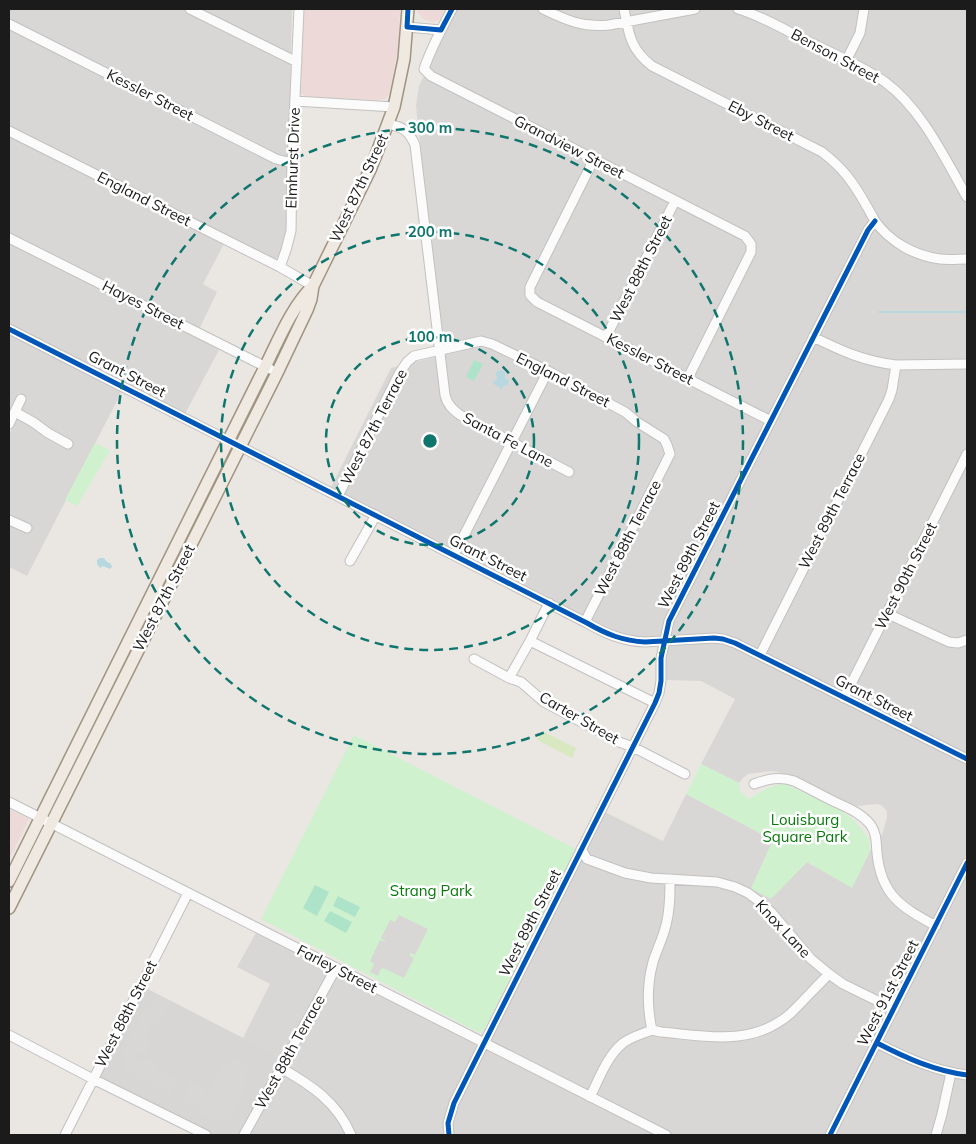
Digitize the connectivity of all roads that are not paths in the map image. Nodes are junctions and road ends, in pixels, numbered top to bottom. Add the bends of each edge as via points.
1 (190, 9) edge
2 (299, 9) edge
3 (408, 9) edge
4 (452, 9) edge
5 (543, 9) edge
6 (624, 9) edge
7 (695, 9) edge
8 (738, 9) edge
9 (864, 9) edge
10 (627, 22) junction
11 (9, 24) edge
12 (407, 27) junction
13 (441, 30) junction
14 (846, 61) junction
15 (297, 62) junction
16 (295, 101) junction
17 (394, 107) junction
18 (388, 124) junction
19 (9, 131) edge
20 (594, 160) junction
21 (292, 163) junction
22 (967, 197) edge
23 (675, 201) junction
24 (875, 221) junction
25 (9, 238) edge
26 (967, 259) edge
27 (280, 268) junction
28 (313, 286) junction
29 (9, 329) edge
30 (606, 337) junction
31 (813, 337) junction
32 (440, 350) junction
33 (967, 364) edge
34 (896, 365) junction
35 (265, 367) junction
36 (548, 371) junction
37 (277, 373) junction
38 (688, 378) junction
39 (21, 399) dead end
40 (15, 412) junction
41 (771, 421) junction
42 (9, 424) edge
43 (229, 440) junction
44 (511, 442) junction
45 (68, 444) dead end
46 (240, 446) junction
47 (670, 454) joint
48 (967, 454) edge
49 (569, 472) dead end
50 (338, 496) junction
51 (376, 515) junction
52 (9, 520) edge
53 (27, 528) dead end
54 (454, 555) junction
55 (350, 561) dead end
56 (549, 603) junction
57 (888, 614) junction
58 (585, 622) junction
59 (967, 640) edge
60 (530, 641) junction
61 (665, 641) junction
62 (760, 655) junction
63 (474, 659) dead end
64 (509, 678) junction
65 (844, 698) junction
66 (655, 702) junction
67 (633, 747) junction
68 (967, 760) edge
69 (685, 774) dead end
70 (754, 784) dead end
71 (9, 802) edge
72 (46, 820) junction
73 (581, 849) junction
74 (966, 868) edge
75 (670, 880) junction
76 (9, 881) edge
77 (188, 893) junction
78 (9, 908) edge
79 (936, 926) junction
80 (336, 968) junction
81 (829, 974) junction
82 (894, 1009) junction
83 (652, 1030) junction
84 (9, 1035) edge
85 (483, 1043) junction
86 (877, 1043) junction
87 (281, 1068) junction
88 (951, 1073) junction
89 (967, 1075) edge
90 (93, 1079) junction
91 (590, 1097) junction
92 (65, 1135) edge
93 (206, 1135) edge
94 (244, 1135) edge
95 (351, 1135) edge
96 (449, 1135) edge
97 (666, 1135) edge
98 (830, 1135) edge
99 (936, 1135) edge

1 - 15 street
2 - 15 street, Elmhurst Drive
3 - 12 main road, West 87th Street
4 - 13 street
5 - 10 street via 579,24 602,26
6 - 10 street
7 - 10 street
8 - 14 street, Benson Street
9 - 14 street via 860,33
10 - 24 street, Eby Street via 637,52 652,66 812,146 835,162 846,173
11 - 21 street, Kessler Street via 276,159
12 - 13 street
12 - 17 main road, West 87th Street
13 - 20 street, Grandview Street via 424,69 431,76
14 - 22 street, Benson Street via 886,83 915,111
15 - 16 street, Elmhurst Drive
16 - 17 street
16 - 21 street, Elmhurst Drive
17 - 18 main road, West 87th Street
18 - 28 main road, West 87th Street via 370,170
18 - 32 street, Santa Fe Lane via 406,130 415,145
19 - 27 street, England Street
20 - 23 street, Grandview Street
20 - 30 street, Kessler Street via 530,287 530,295 537,302
21 - 27 street, Elmhurst Drive via 291,231
23 - 30 street, West 88th Street
23 - 38 street, Grandview Street via 744,236 751,244
24 - 26 street, Eby Street via 892,239 915,253 942,259
24 - 31 street, West 89th Street
25 - 35 street, Hayes Street
27 - 28 street
28 - 35 main road, West 87th Street via 304,294
28 - 37 main road, West 87th Street via 307,310
29 - 43 street, Grant Street
30 - 38 street, Kessler Street
31 - 34 street via 862,359
31 - 41 street, West 89th Street
32 - 36 street, England Street via 481,341
32 - 44 street, Santa Fe Lane via 445,395 452,410
32 - 50 street, West 87th Terrace via 414,356 407,362
33 - 34 street
34 - 62 street, West 89th Terrace via 889,399
35 - 37 street, Hayes Street
35 - 43 main road, West 87th Street
36 - 44 street
36 - 47 street, England Street via 625,412 664,439
37 - 46 main road, West 87th Street
38 - 41 street, Kessler Street
39 - 40 street
40 - 42 street
40 - 45 street
41 - 61 street, West 89th Street via 669,621
43 - 46 street, Grant Street
43 - 72 main road, West 87th Street
44 - 49 street, Santa Fe Lane
44 - 54 street
46 - 50 street, Grant Street
46 - 72 main road, West 87th Street
47 - 58 street, West 88th Terrace
48 - 57 street, West 90th Street
50 - 51 street, Grant Street
51 - 54 street, Grant Street
51 - 55 street
52 - 53 street
54 - 56 street, Grant Street
56 - 58 street, Grant Street
56 - 60 street
57 - 59 street via 949,642
57 - 65 street, West 90th Street
58 - 61 street, Grant Street via 626,641
60 - 64 street
60 - 66 street
61 - 62 street, Grant Street via 723,639
61 - 66 street, West 89th Street via 661,681
62 - 65 street, Grant Street
63 - 64 street, Carter Street
64 - 67 street, Carter Street via 521,682 544,702
65 - 68 street, Grant Street
66 - 67 street, West 89th Street
67 - 69 street, Carter Street
67 - 73 street, West 89th Street
70 - 79 street via 777,778 794,781 861,815 875,831 879,871 885,886 904,907
71 - 72 street, Farley Street
72 - 76 main road, West 87th Street
72 - 77 street, Farley Street
72 - 78 main road, West 87th Street
73 - 75 street, Knox Lane via 587,859 625,873
73 - 85 street, West 89th Street
74 - 79 street, West 91st Street
75 - 81 street, Knox Lane via 717,882 748,893 771,912 811,959
75 - 83 street via 666,927 649,983
77 - 80 street, Farley Street
77 - 90 street, West 88th Street
79 - 82 street, West 91st Street
80 - 85 street, Farley Street
80 - 87 street, West 88th Terrace
81 - 82 street, Knox Lane
81 - 83 street via 790,1014 749,1035 722,1038
82 - 86 street, West 91st Street
83 - 91 street via 628,1040 614,1051
84 - 90 street
85 - 91 street, Farley Street
85 - 96 street, West 89th Street via 451,1110
86 - 88 street via 916,1062
86 - 98 street, West 91st Street
87 - 94 street, West 88th Terrace
87 - 95 street via 327,1099
88 - 89 street
88 - 99 street
90 - 92 street, West 88th Street
90 - 93 street
91 - 97 street, Farley Street

